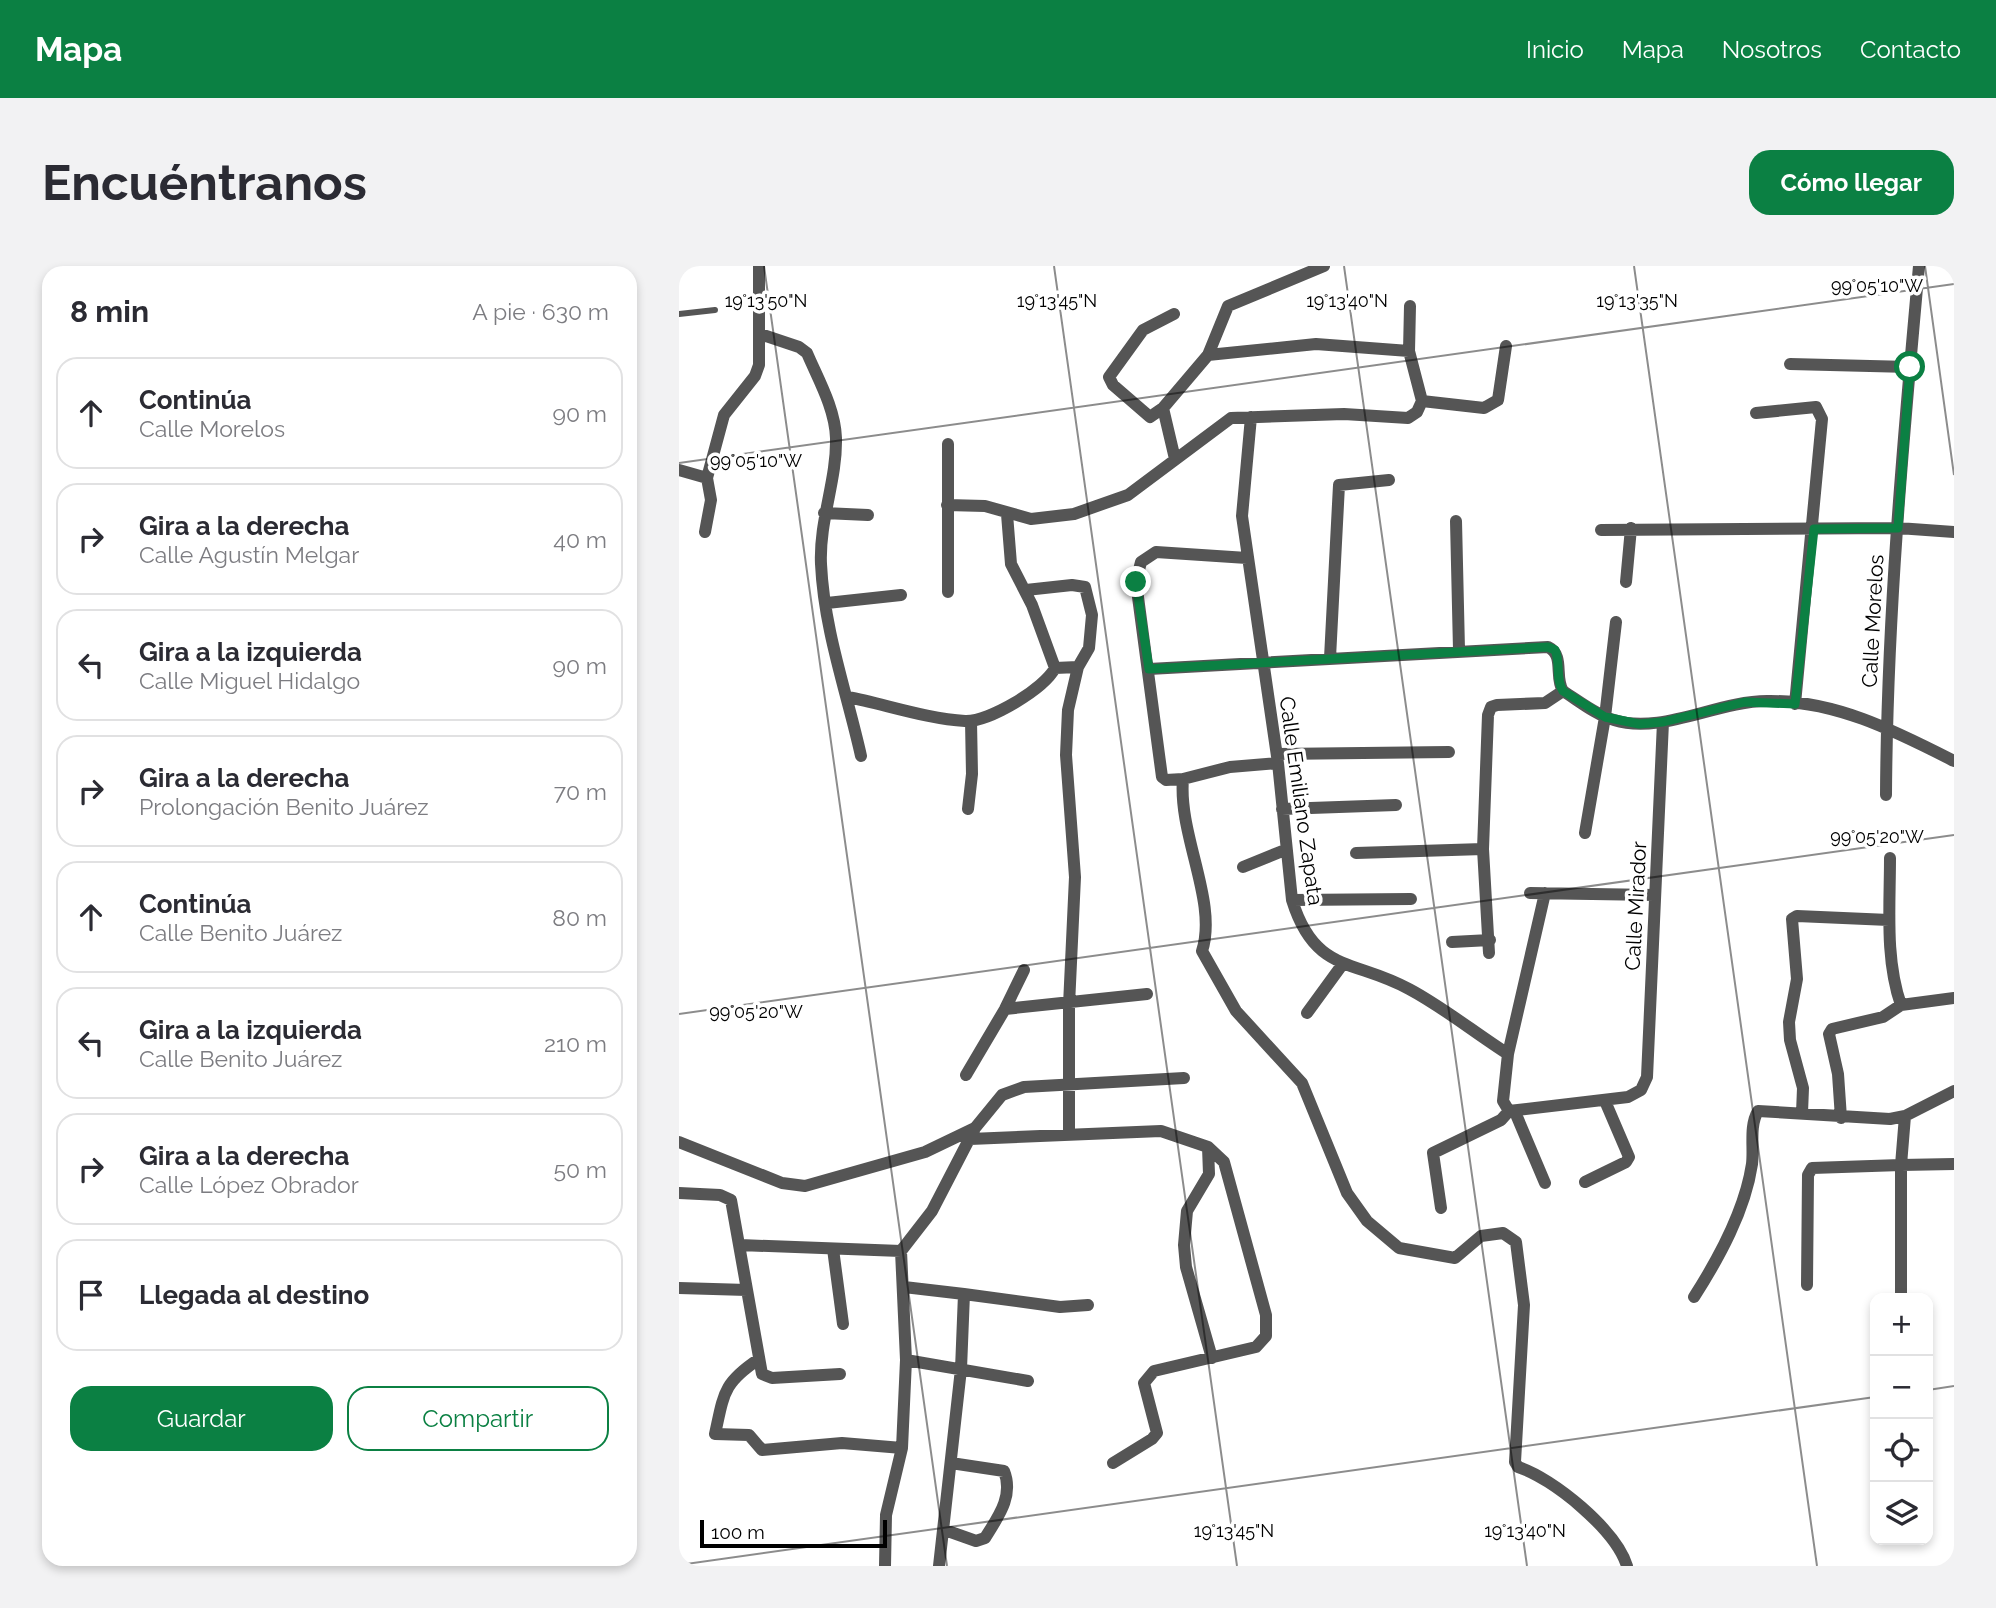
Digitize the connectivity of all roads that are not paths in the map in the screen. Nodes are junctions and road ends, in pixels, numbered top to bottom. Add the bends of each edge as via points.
1 (759, 266) edge
2 (1324, 266) edge
3 (1919, 266) edge
4 (1410, 306) dead end
5 (715, 310) dead end
6 (679, 313) edge
7 (1174, 314) dead end
8 (760, 334) junction
9 (1506, 346) dead end
10 (1409, 351) junction
11 (1208, 355) junction
12 (1790, 364) dead end
13 (1910, 367) junction
14 (1422, 401) junction
15 (1163, 408) junction
16 (1756, 412) dead end
17 (1251, 417) junction
18 (949, 444) dead end
19 (1175, 459) junction
20 (679, 470) edge
21 (707, 478) junction
22 (1389, 480) dead end
23 (947, 505) junction
24 (824, 513) junction
25 (1007, 514) junction
26 (868, 515) dead end
27 (1456, 521) dead end
28 (1631, 528) junction
29 (1898, 528) junction
30 (1814, 529) junction
31 (1601, 530) dead end
32 (705, 532) dead end
33 (1954, 532) edge
34 (1247, 558) junction
35 (1626, 582) dead end
36 (1025, 590) junction
37 (948, 592) dead end
38 (901, 595) dead end
39 (827, 603) junction
40 (1616, 622) dead end
41 (1459, 650) junction
42 (1330, 658) junction
43 (1262, 663) junction
44 (1078, 667) junction
45 (1055, 668) junction
46 (1149, 669) junction
47 (1563, 691) junction
48 (848, 697) junction
49 (1795, 704) junction
50 (1605, 717) junction
51 (971, 721) junction
52 (1663, 722) junction
53 (1887, 727) junction
54 (1449, 752) dead end
55 (861, 756) dead end
56 (1277, 759) junction
57 (1954, 761) edge
58 (1183, 779) junction
59 (1886, 796) dead end
60 (1396, 805) dead end
61 (1282, 808) junction
62 (968, 809) dead end
63 (1585, 833) dead end
64 (1483, 849) junction
65 (1285, 850) junction
66 (1356, 853) dead end
67 (1890, 859) dead end
68 (1243, 867) dead end
69 (1529, 893) dead end
70 (1545, 894) junction
71 (1654, 895) junction
72 (1411, 899) dead end
73 (1292, 900) junction
74 (1889, 920) junction
75 (1452, 942) dead end
76 (1342, 965) junction
77 (1024, 970) dead end
78 (1147, 994) dead end
79 (1954, 998) edge
80 (1069, 1004) junction
81 (1901, 1005) junction
82 (1005, 1009) junction
83 (1307, 1013) dead end
84 (1508, 1054) junction
85 (966, 1075) dead end
86 (1184, 1078) dead end
87 (1070, 1085) junction
88 (1954, 1091) edge
89 (1605, 1101) junction
90 (1512, 1112) junction
91 (1802, 1113) junction
92 (1905, 1116) junction
93 (1841, 1118) junction
94 (972, 1133) junction
95 (1069, 1133) junction
96 (679, 1142) edge
97 (1208, 1147) junction
98 (1954, 1164) edge
99 (1901, 1165) junction
100 (1585, 1182) dead end
101 (1545, 1183) dead end
102 (679, 1193) edge
103 (1441, 1208) dead end
104 (740, 1245) junction
105 (833, 1249) junction
106 (901, 1251) junction
107 (1807, 1285) dead end
108 (679, 1287) edge
109 (904, 1287) junction
110 (747, 1290) junction
111 (1902, 1293) edge
112 (964, 1294) junction
113 (1694, 1297) dead end
114 (1088, 1305) dead end
115 (843, 1324) dead end
116 (1212, 1358) junction
117 (759, 1359) junction
118 (906, 1360) junction
119 (961, 1369) junction
120 (840, 1374) dead end
121 (1028, 1381) dead end
122 (902, 1448) junction
123 (951, 1463) junction
124 (1113, 1463) dead end
125 (945, 1530) junction
126 (885, 1566) edge
127 (939, 1566) edge
128 (1627, 1566) edge

1 - 8 street
2 - 11 street via 1228,306
3 - 13 street, Calle Morelos
4 - 10 street
5 - 6 lane
7 - 15 street via 1143,330 1109,377 1144,414 1150,417
8 - 21 street via 755,376 724,415
8 - 24 street via 807,353 831,410 835,455
9 - 14 street via 1498,400 1493,405 1484,408
10 - 11 street via 1323,343
10 - 14 street
11 - 15 street
12 - 13 street
13 - 29 street, Calle Morelos
14 - 17 street via 1408,418 1344,414
15 - 19 street
16 - 30 street via 1816,407 1820,412
17 - 19 street via 1231,418
17 - 34 street, Calle Emiliano Zapata via 1242,516
18 - 23 street
19 - 25 street via 1128,495 1096,507 1047,519
20 - 21 street
21 - 32 street via 711,500
22 - 42 street via 1339,485
23 - 25 street via 976,505
23 - 37 street
24 - 26 street
24 - 39 street via 821,565
25 - 36 street via 1011,564
27 - 41 street
28 - 30 street
28 - 31 street
28 - 35 street
29 - 30 street
29 - 33 street
29 - 53 street, Calle Morelos
30 - 49 street
34 - 43 street, Calle Emiliano Zapata
34 - 46 street via 1147,555 1136,582
36 - 44 street via 1085,587 1092,615 1089,648
36 - 45 street
38 - 39 street
39 - 48 street via 838,673
40 - 50 street
41 - 42 street
41 - 47 street via 1548,647 1558,658
42 - 43 street
43 - 46 street
43 - 56 street, Calle Emiliano Zapata
44 - 45 street
44 - 80 street via 1068,710 1066,755 1075,877
45 - 51 street via 1035,691
46 - 58 street via 1162,776 1165,780
47 - 50 street
47 - 64 street via 1545,703 1491,707 1487,715
48 - 51 street
48 - 55 street
49 - 52 street via 1745,702
49 - 53 street via 1849,713
50 - 52 street via 1639,724
50 - 63 street
51 - 62 street
52 - 71 street, Calle Mirador
53 - 57 street
53 - 59 street, Calle Morelos
54 - 56 street
56 - 58 street
56 - 61 street, Calle Emiliano Zapata
58 - 128 street via 1183,812 1208,925 1202,951 1213,972 1236,1011 1301,1083 1347,1193 1367,1221 1399,1248 1438,1257 1455,1258 1481,1236 1503,1233 1516,1242 1524,1325 1515,1462 1539,1474 1602,1528
60 - 61 street
61 - 65 street, Calle Emiliano Zapata
64 - 66 street
64 - 75 street via 1490,946
65 - 68 street
65 - 73 street, Calle Emiliano Zapata
67 - 74 street
69 - 70 street
70 - 71 street
70 - 84 street
71 - 89 street, Calle Mirador via 1647,1077 1641,1090
72 - 73 street
73 - 76 street, Calle Emiliano Zapata via 1304,930
74 - 81 street via 1895,988
74 - 91 street via 1792,919 1797,978 1789,1022 1803,1088
76 - 83 street
76 - 84 street via 1411,990
77 - 82 street
78 - 80 street
79 - 81 street
80 - 82 street
80 - 87 street
81 - 93 street via 1883,1017 1832,1029 1829,1034
82 - 85 street
84 - 90 street via 1503,1101
86 - 87 street
87 - 94 street via 1002,1094
87 - 95 street
88 - 92 street
89 - 90 street
89 - 100 street via 1629,1157
90 - 101 street
90 - 103 street via 1433,1153
91 - 93 street
91 - 113 street via 1758,1111 1752,1165 1741,1202 1720,1257
92 - 93 street
92 - 99 street
94 - 95 street
94 - 96 street via 925,1152 805,1186 782,1183
94 - 106 street via 932,1211
95 - 97 street via 1161,1131
97 - 116 street via 1209,1174 1187,1211 1184,1244 1186,1267
97 - 116 street via 1224,1162 1266,1315 1266,1336 1256,1348
98 - 99 street
99 - 107 street via 1812,1168 1808,1175
99 - 111 street
102 - 104 street via 731,1200
104 - 105 street
104 - 110 street
105 - 106 street
105 - 115 street
106 - 109 street
108 - 110 street
109 - 112 street
109 - 118 street
110 - 117 street
112 - 114 street via 1060,1307
112 - 119 street
116 - 124 street via 1147,1375 1157,1433
117 - 120 street via 762,1374 772,1378
117 - 122 street via 735,1375 724,1394 715,1434 749,1435 762,1450 842,1443
118 - 119 street
118 - 122 street
119 - 121 street
119 - 123 street
122 - 126 street via 886,1515
123 - 125 street
123 - 125 street via 996,1467 1008,1480 1005,1507 985,1538 976,1541
125 - 127 street

